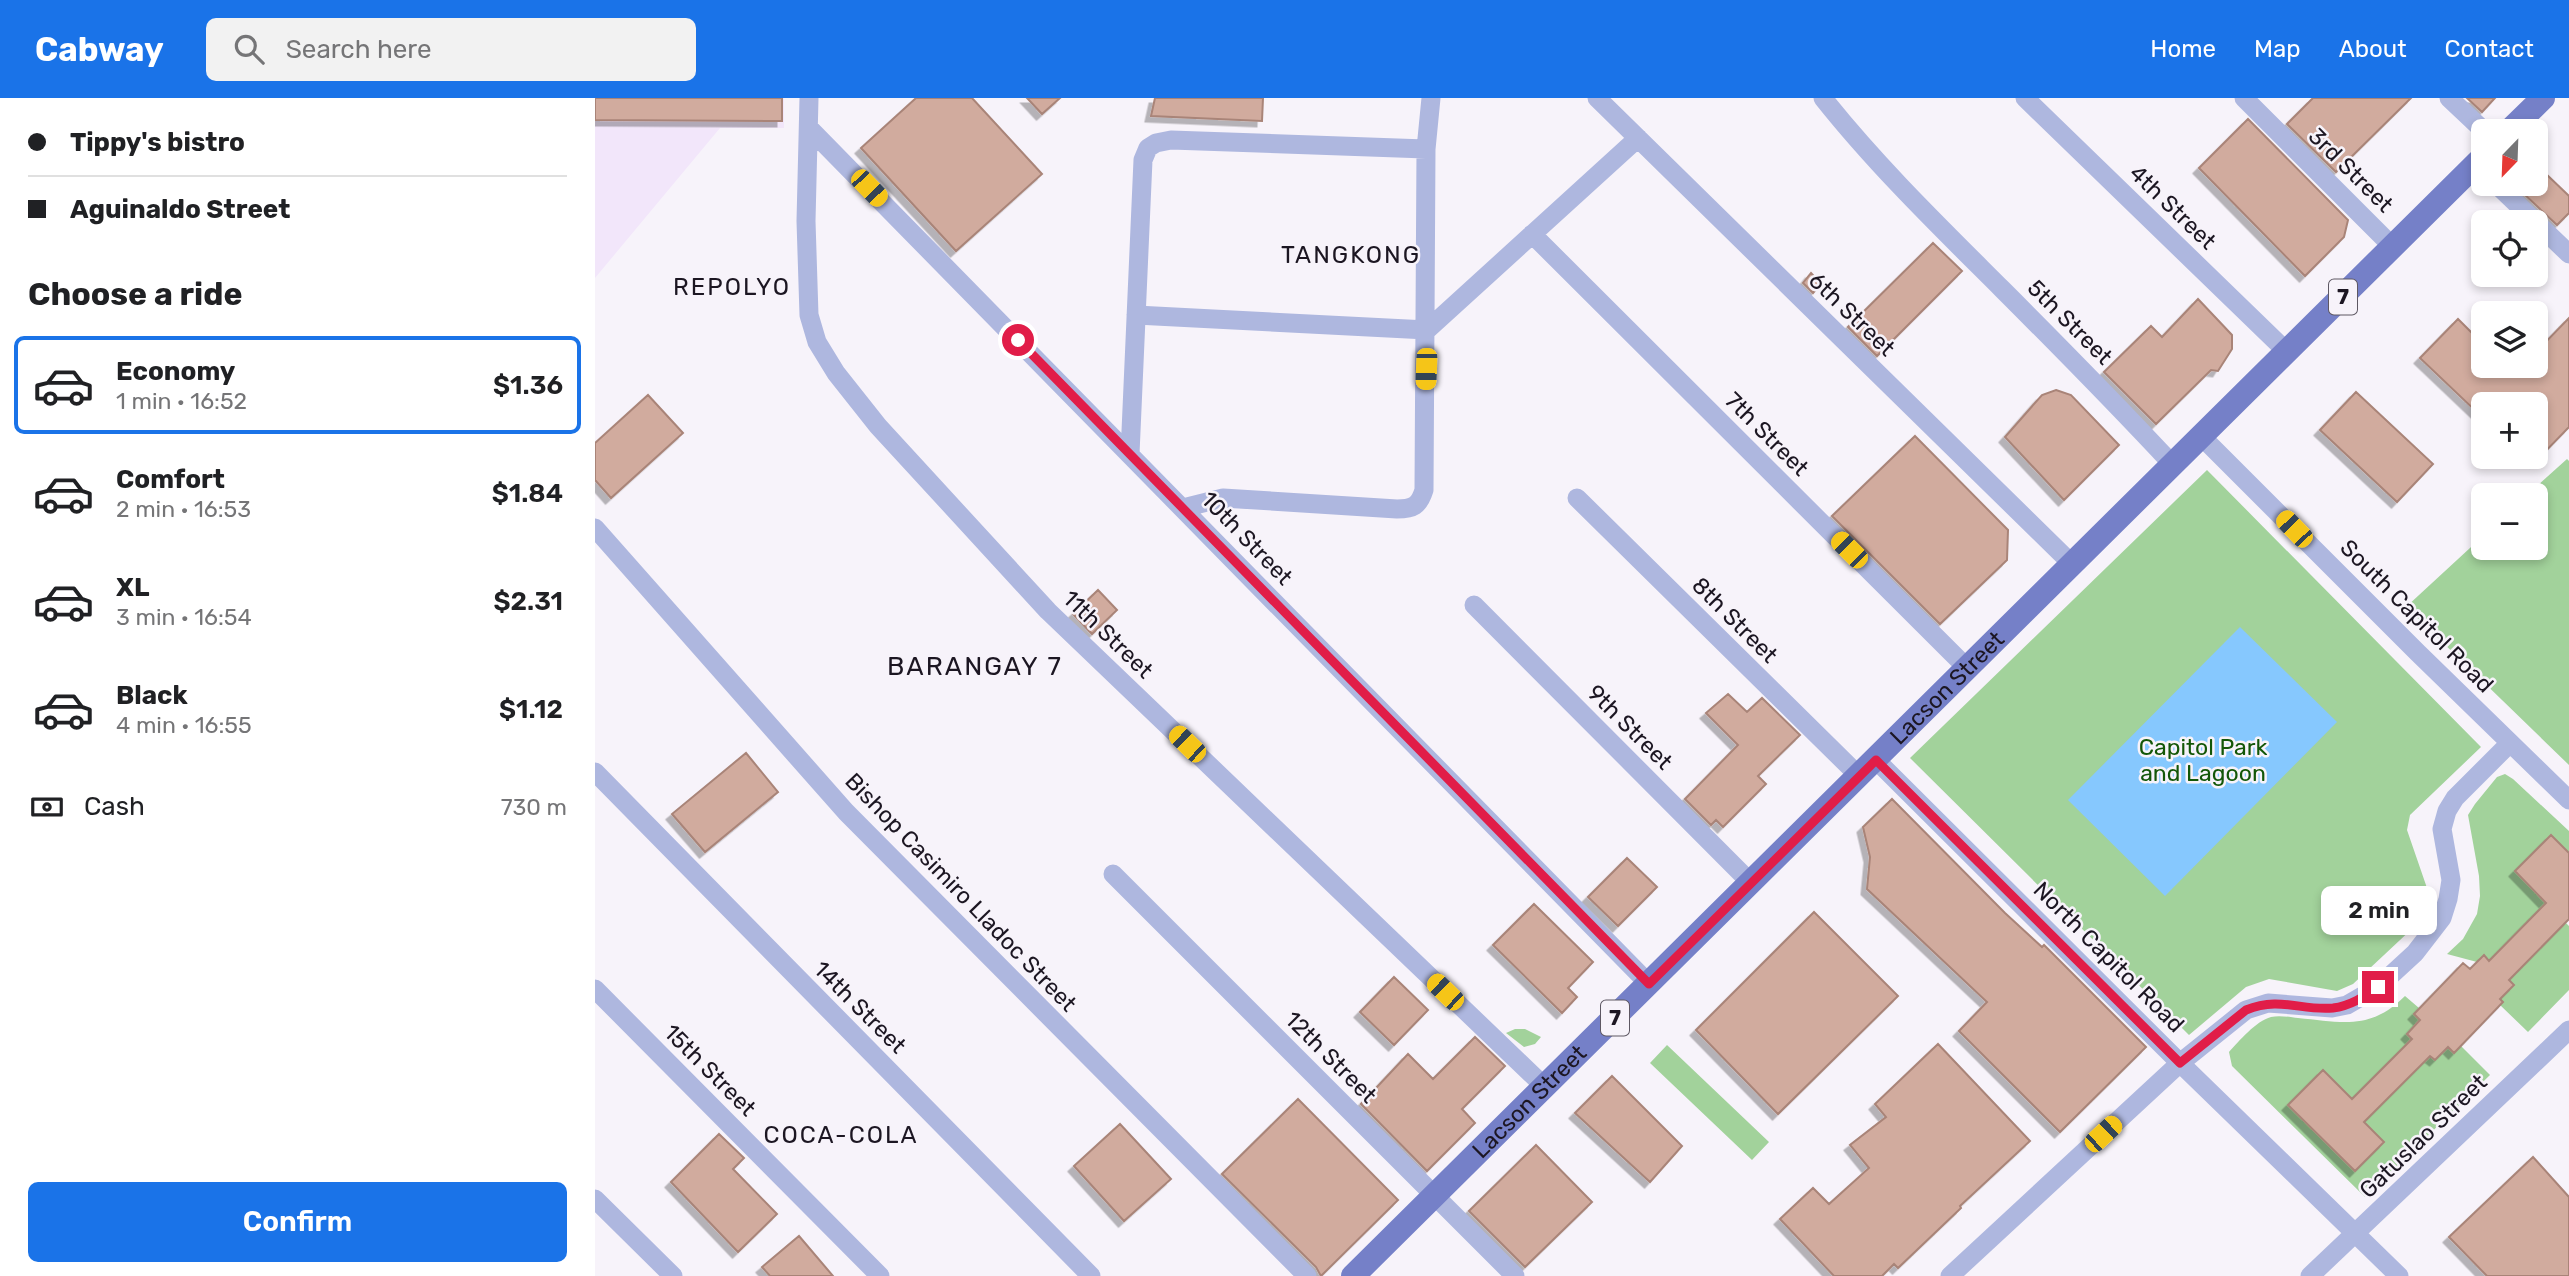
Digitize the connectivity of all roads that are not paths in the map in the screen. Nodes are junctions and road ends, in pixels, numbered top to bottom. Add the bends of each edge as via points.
1 (809, 98) edge
2 (1431, 98) edge
3 (1597, 98) edge
4 (1823, 98) edge
5 (2025, 98) edge
6 (2244, 98) edge
7 (2449, 98) edge
8 (2543, 98) edge
9 (2471, 119) edge
10 (2521, 119) edge
11 (809, 128) junction
12 (1638, 138) junction
13 (1426, 149) junction
14 (2471, 174) edge
15 (2509, 196) edge
16 (1532, 234) junction
17 (2393, 247) junction
18 (2569, 254) edge
19 (1136, 315) junction
20 (1427, 330) junction
21 (2287, 352) junction
22 (2202, 437) junction
23 (1130, 454) junction
24 (2173, 466) junction
25 (1577, 498) dead end
26 (1183, 508) junction
27 (595, 528) edge
28 (2073, 565) junction
29 (1474, 605) dead end
30 (1968, 669) junction
31 (2510, 743) junction
32 (1867, 768) junction
33 (595, 772) edge
34 (2569, 800) edge
35 (1112, 874) dead end
36 (1751, 883) junction
37 (1649, 984) junction
38 (595, 989) edge
39 (2569, 1030) edge
40 (2180, 1063) junction
41 (1545, 1087) junction
42 (1434, 1196) junction
43 (595, 1199) edge
44 (2355, 1235) junction
45 (673, 1276) edge
46 (880, 1276) edge
47 (1091, 1276) edge
48 (1307, 1276) edge
49 (1353, 1276) edge
50 (1515, 1276) edge
51 (1950, 1276) edge
52 (2310, 1276) edge
53 (2399, 1276) edge

1 - 11 street, 11th Street
2 - 13 street
3 - 12 street, 6th Street
4 - 24 street, 5th Street via 1854,138
5 - 21 street, 4th Street
6 - 17 street, 3rd Street
7 - 9 street
8 - 10 main road
11 - 23 street, 10th Street
11 - 41 street, 11th Street via 809,315 817,342 836,373 878,426 1048,611
12 - 16 street
12 - 28 street, 6th Street
13 - 19 street via 1171,140 1147,148
13 - 20 street
14 - 17 main road, Lacson Street / 7
15 - 18 street
16 - 20 street
16 - 30 street, 7th Street
17 - 21 main road, Lacson Street / 7
19 - 20 street
19 - 23 street
20 - 26 street via 1420,503 1411,509 1397,509 1223,498
21 - 22 main road, Lacson Street / 7
22 - 24 main road, Lacson Street / 7
22 - 31 street, South Capitol Road
23 - 26 street, 10th Street
24 - 28 main road, Lacson Street / 7
25 - 32 street, 8th Street
26 - 37 street, 10th Street
27 - 48 street, Bishop Casimiro Lladoc Street via 846,812
28 - 30 main road, Lacson Street / 7
29 - 36 street, 9th Street
30 - 32 main road, Lacson Street / 7
31 - 34 street, South Capitol Road
31 - 40 street via 2447,811 2442,829 2451,880 2448,899 2442,918 2415,953 2378,987 2347,1005 2268,1003 2246,1010
32 - 36 main road, Lacson Street / 7
32 - 40 street, North Capitol Road
33 - 47 street, 14th Street
35 - 42 street, 12th Street
36 - 37 main road, Lacson Street / 7
37 - 41 main road, Lacson Street / 7
38 - 46 street, 15th Street
39 - 44 street, Gatuslao Street
40 - 44 street, North Capitol Road
40 - 51 street
41 - 42 main road, Lacson Street / 7
42 - 49 main road, Lacson Street / 7
42 - 50 street, 12th Street
43 - 45 street
44 - 52 street, Gatuslao Street
44 - 53 street, North Capitol Road

